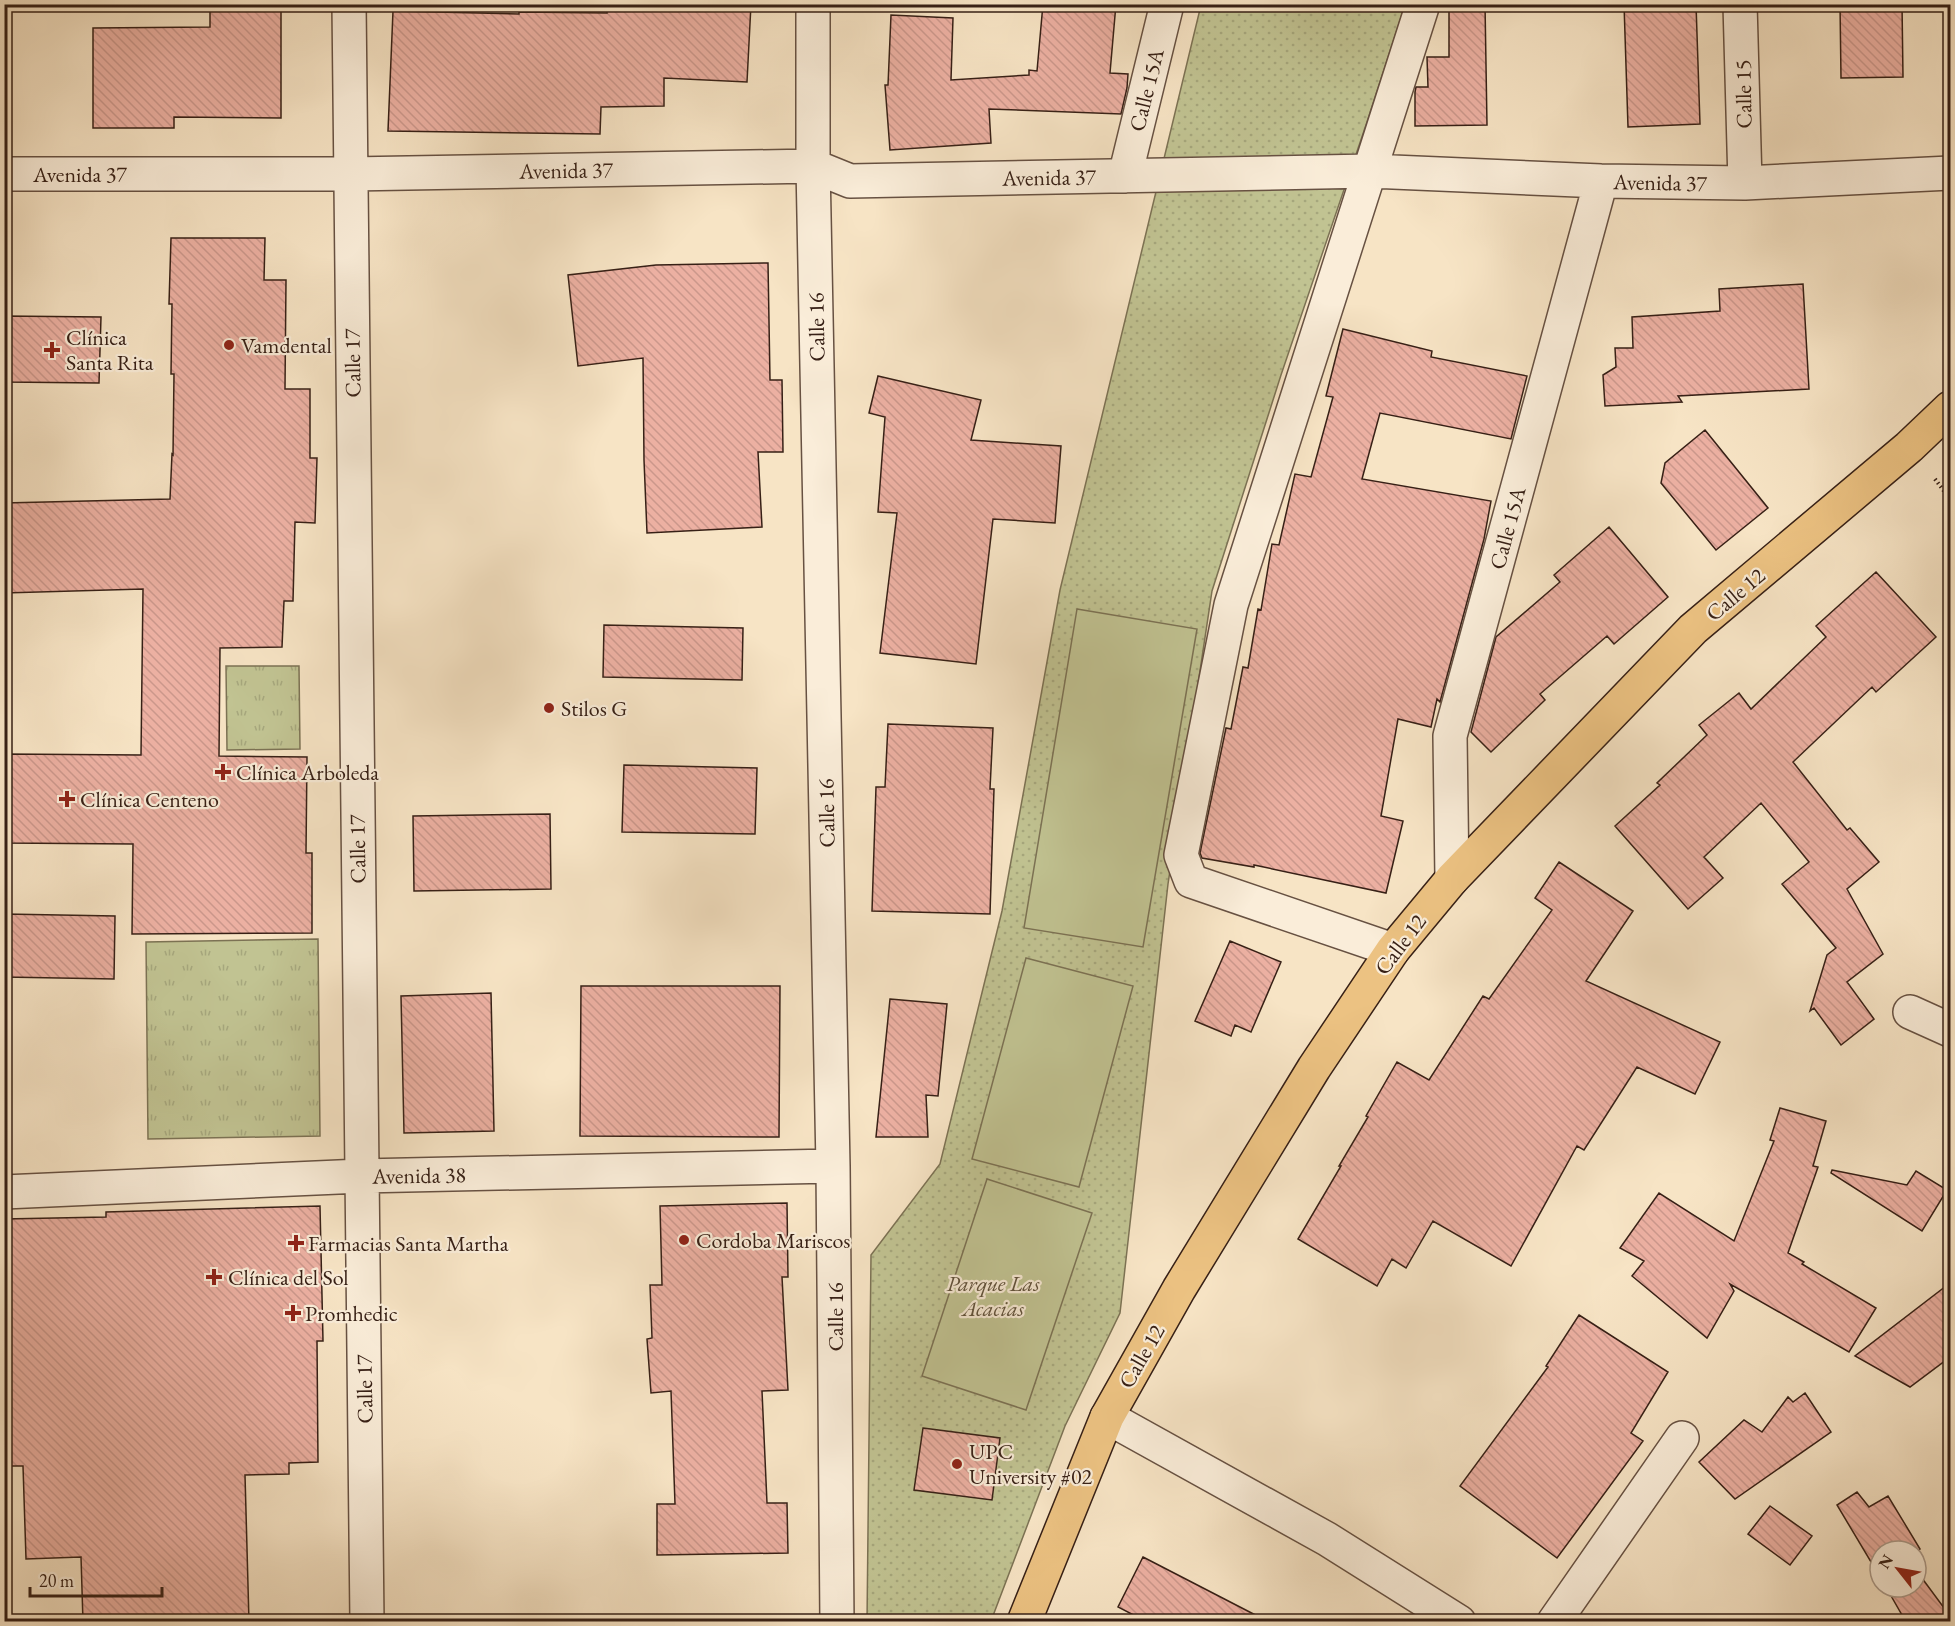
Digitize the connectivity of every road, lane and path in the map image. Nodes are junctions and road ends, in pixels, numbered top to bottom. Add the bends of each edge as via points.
1 (349, 4) edge
2 (813, 4) edge
3 (1167, 4) edge
4 (1424, 4) edge
5 (1740, 4) edge
6 (813, 166) junction
7 (1370, 171) junction
8 (1950, 173) edge
9 (4, 174) edge
10 (350, 174) junction
11 (1125, 176) junction
12 (1601, 181) junction
13 (1745, 183) junction
14 (1950, 408) edge
15 (1934, 477) dead end
16 (1950, 500) edge
17 (1452, 879) junction
18 (1393, 950) junction
19 (1910, 1012) dead end
20 (1950, 1030) edge
21 (834, 1166) junction
22 (361, 1176) junction
23 (4, 1192) edge
24 (1107, 1417) junction
25 (1682, 1438) dead end
26 (1025, 1619) edge
27 (367, 1622) edge
28 (837, 1622) edge
29 (1458, 1622) edge
30 (1554, 1622) edge

1 - 10 street, Calle 17
2 - 6 street, Calle 16
3 - 11 street, Calle 15A
4 - 7 street
5 - 13 street, Calle 15
6 - 10 street, Avenida 37
6 - 11 street, Avenida 37 via 850,181
6 - 21 street, Calle 16
7 - 11 street, Avenida 37
7 - 12 street, Avenida 37
7 - 18 street via 1232,605 1182,855 1191,881
8 - 13 street, Avenida 37
9 - 10 street, Avenida 37
10 - 22 street, Calle 17
12 - 13 street, Avenida 37
12 - 17 street, Calle 15A via 1450,736
14 - 17 main road, Calle 12 via 1693,629
15 - 16 path
17 - 18 main road, Calle 12
18 - 24 main road, Calle 12 via 1295,1098
19 - 20 street
21 - 22 street, Avenida 38
21 - 28 street, Calle 16
22 - 23 street, Avenida 38
22 - 27 street, Calle 17
24 - 26 main road, Calle 12
24 - 29 street via 1327,1539
25 - 30 street

